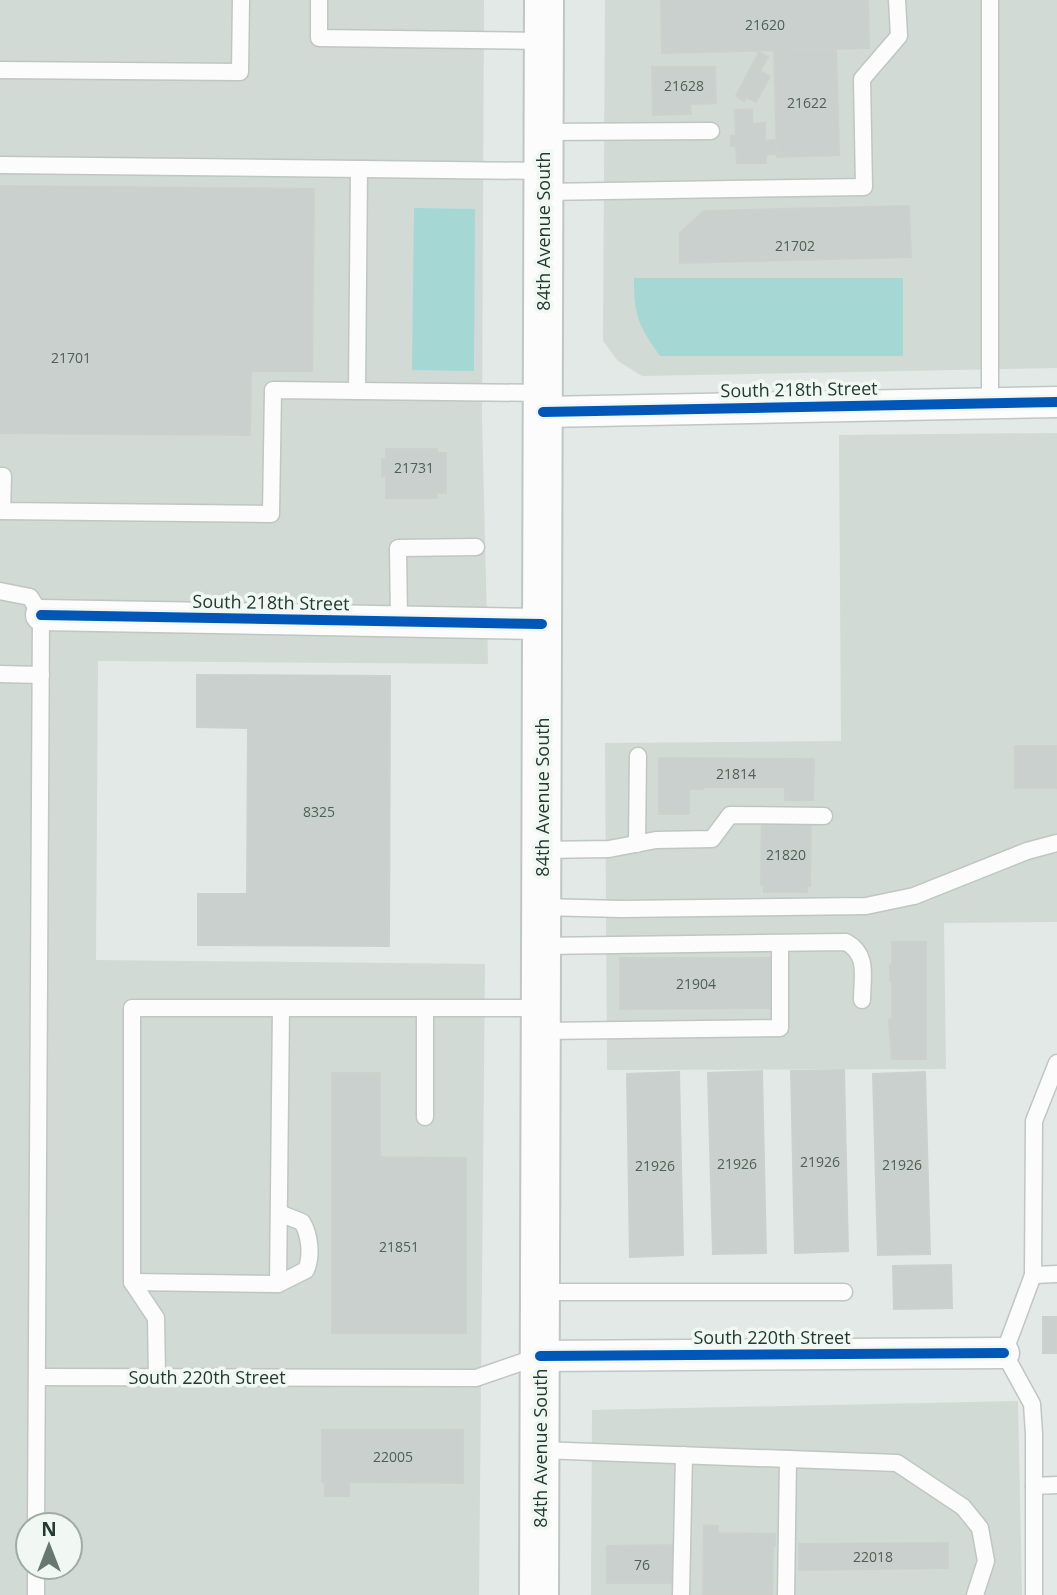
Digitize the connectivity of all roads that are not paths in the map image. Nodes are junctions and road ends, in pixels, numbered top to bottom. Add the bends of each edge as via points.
1 (241, 0) edge
2 (319, 0) edge
3 (544, 0) edge
4 (898, 0) edge
5 (990, 0) edge
6 (544, 41) junction
7 (0, 70) edge
8 (711, 131) dead end
9 (544, 132) junction
10 (0, 164) edge
11 (359, 169) junction
12 (543, 182) junction
13 (356, 391) junction
14 (1057, 402) edge
15 (543, 403) junction
16 (990, 403) junction
17 (0, 476) edge
18 (1, 518) edge
19 (477, 547) dead end
20 (0, 591) edge
21 (41, 615) junction
22 (399, 622) junction
23 (542, 625) junction
24 (0, 674) edge
25 (41, 675) junction
26 (638, 756) dead end
27 (824, 816) dead end
28 (1057, 843) edge
29 (637, 844) junction
30 (541, 850) junction
31 (541, 907) junction
32 (780, 943) junction
33 (541, 946) junction
34 (862, 1000) dead end
35 (281, 1008) junction
36 (425, 1008) junction
37 (541, 1019) junction
38 (1057, 1063) edge
39 (1053, 1086) edge
40 (425, 1116) dead end
41 (279, 1213) junction
42 (1057, 1274) edge
43 (1033, 1275) junction
44 (132, 1282) junction
45 (278, 1283) junction
46 (540, 1292) junction
47 (844, 1292) dead end
48 (1004, 1353) junction
49 (540, 1356) junction
50 (157, 1376) junction
51 (37, 1377) junction
52 (540, 1450) junction
53 (684, 1455) junction
54 (788, 1459) junction
55 (1057, 1485) edge
56 (1034, 1486) junction
57 (36, 1511) edge
58 (539, 1595) edge
59 (681, 1595) edge
60 (786, 1595) edge
61 (975, 1595) edge
62 (1034, 1595) edge

1 - 7 lane via 240,72
2 - 6 lane via 320,38
3 - 6 main road, 84th Avenue South
4 - 12 lane via 899,36 862,79 864,187
5 - 16 lane
6 - 9 main road, 84th Avenue South
8 - 9 lane
9 - 12 main road, 84th Avenue South
10 - 11 lane
11 - 12 lane
11 - 13 lane
12 - 15 main road, 84th Avenue South
13 - 15 lane
13 - 18 lane via 272,390 271,514
14 - 16 street, South 218th Street
15 - 16 street, South 218th Street
15 - 23 main road, 84th Avenue South
17 - 18 lane
19 - 22 lane via 398,548
20 - 21 lane via 30,597
21 - 22 street, South 218th Street
21 - 25 lane
22 - 23 street, South 218th Street
23 - 30 main road, 84th Avenue South
24 - 25 lane
25 - 51 lane
26 - 29 lane
27 - 29 lane via 730,815 712,839
28 - 31 lane via 914,896 866,906
29 - 30 lane
30 - 31 main road, 84th Avenue South
31 - 33 main road, 84th Avenue South
32 - 33 lane
32 - 34 lane via 846,942 857,948 862,959
32 - 37 lane via 780,1028
33 - 37 main road, 84th Avenue South
35 - 36 lane
35 - 41 lane
35 - 44 lane via 132,1008
36 - 37 lane
36 - 40 lane
37 - 46 main road, 84th Avenue South
38 - 39 lane
39 - 43 lane via 1034,1121
41 - 45 lane
41 - 45 lane via 302,1222 309,1262 306,1270
42 - 43 lane
43 - 48 lane
44 - 45 lane
44 - 50 lane via 156,1318
46 - 47 lane
46 - 49 main road, 84th Avenue South
48 - 49 street, South 220th Street
48 - 56 lane via 1032,1404
49 - 50 lane, South 220th Street via 477,1378
49 - 52 main road, 84th Avenue South
50 - 51 lane, South 220th Street
51 - 57 lane
52 - 53 lane
52 - 58 main road, 84th Avenue South
53 - 54 lane
53 - 59 lane
54 - 60 lane
54 - 61 lane via 897,1463 963,1507 980,1528 986,1561
55 - 56 lane
56 - 62 lane

